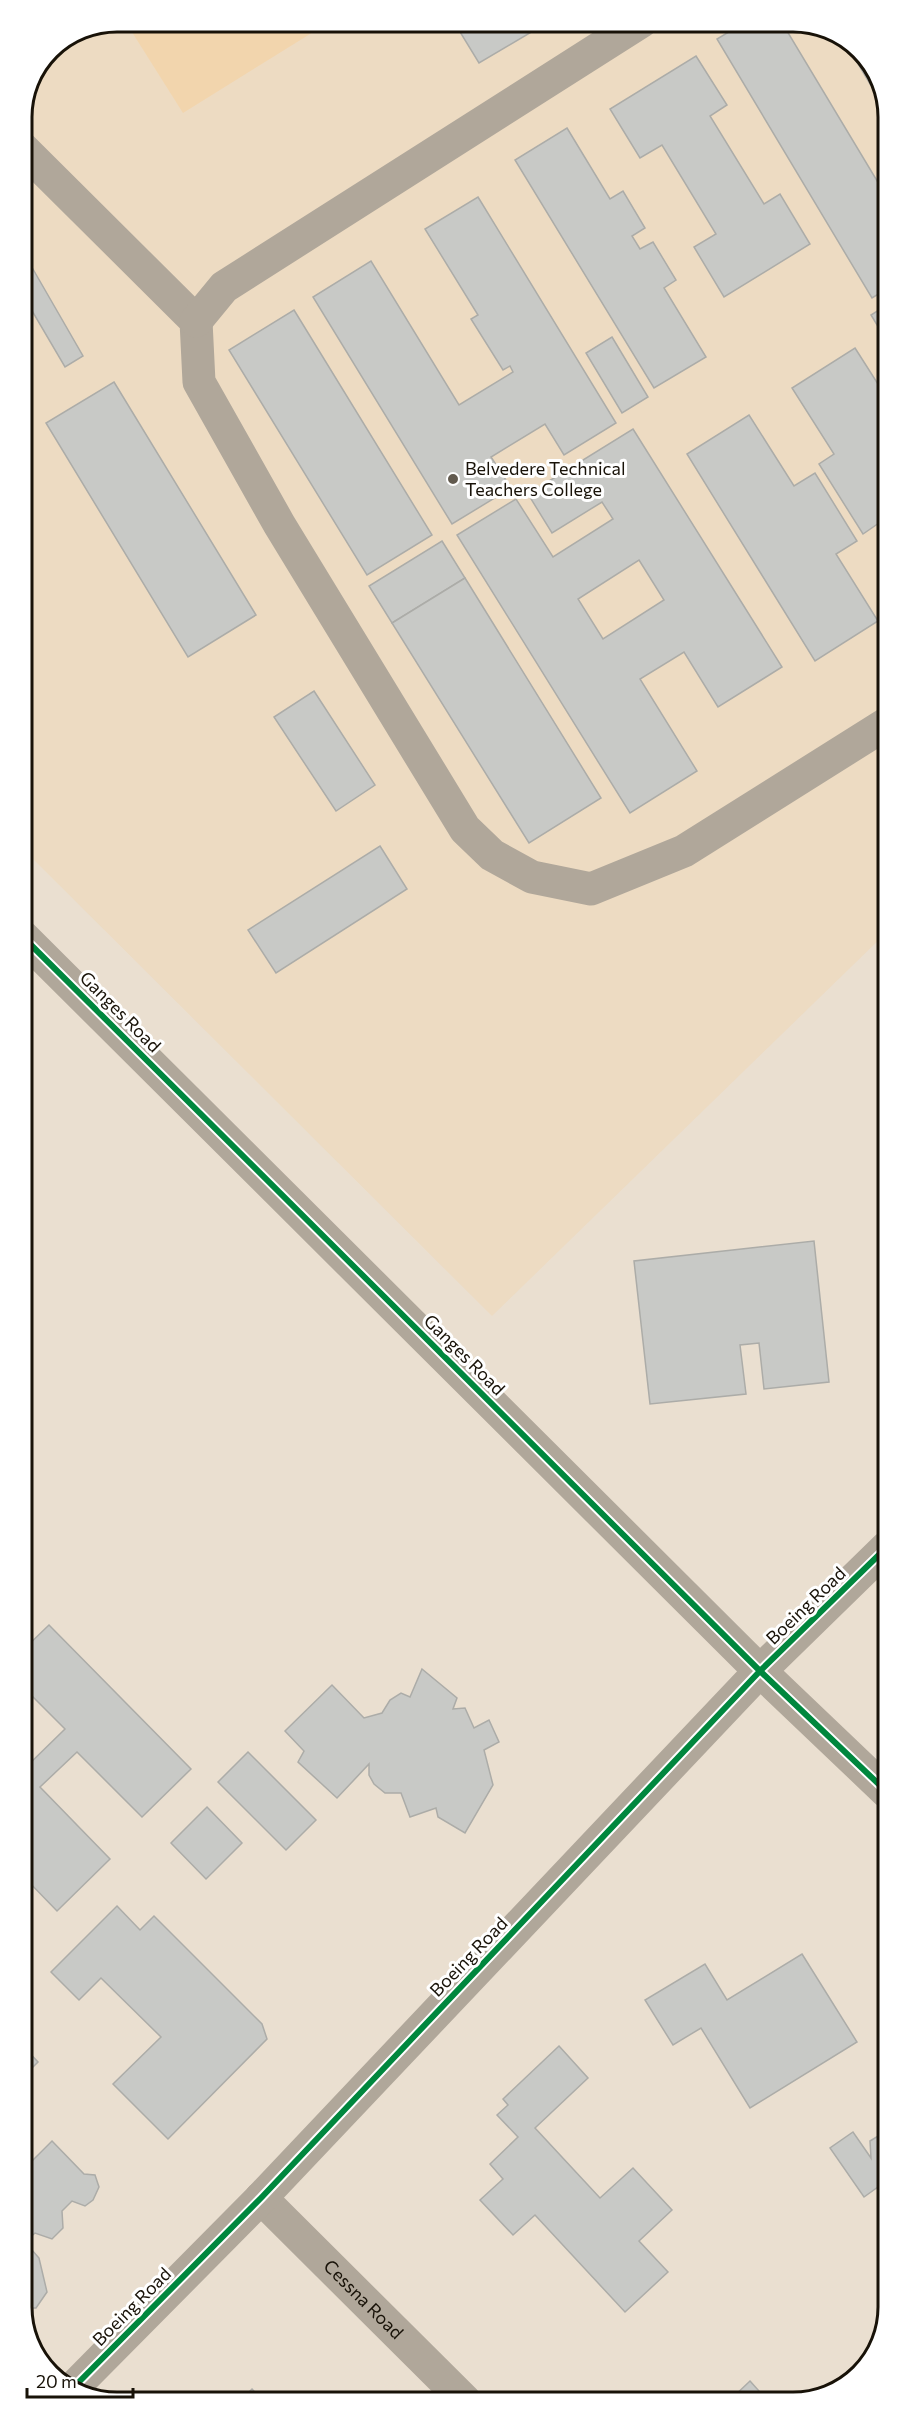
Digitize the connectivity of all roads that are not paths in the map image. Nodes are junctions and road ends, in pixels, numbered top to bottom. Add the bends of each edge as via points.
1 (625, 32) edge
2 (32, 158) edge
3 (196, 321) junction
4 (878, 729) edge
5 (32, 946) edge
6 (878, 1556) edge
7 (760, 1671) junction
8 (878, 1783) edge
9 (261, 2198) junction
10 (78, 2383) edge
11 (456, 2392) edge

1 - 3 street via 224,287
2 - 3 street
3 - 4 street via 199,382 279,524 465,829 492,855 532,877 591,889 684,851
5 - 7 street, Ganges Road
6 - 7 street, Boeing Road
7 - 8 street, Ganges Road
7 - 9 street, Boeing Road
9 - 10 street, Boeing Road
9 - 11 street, Cessna Road

